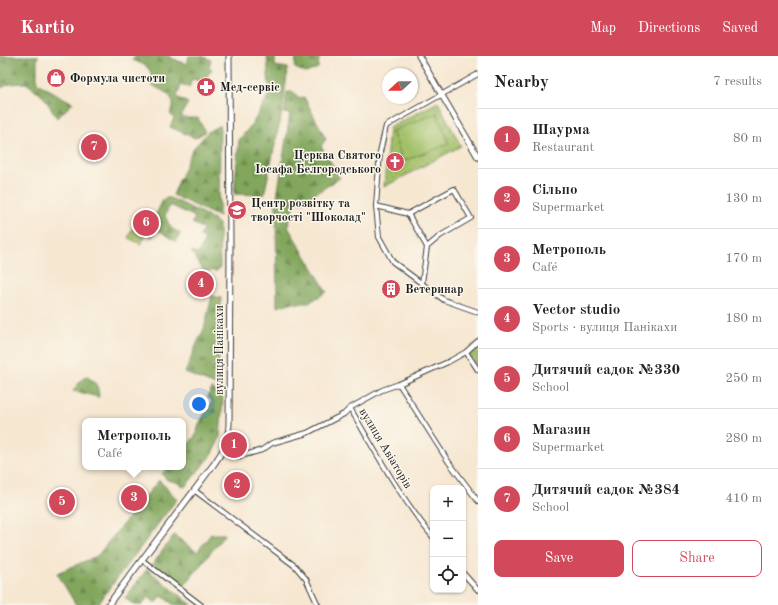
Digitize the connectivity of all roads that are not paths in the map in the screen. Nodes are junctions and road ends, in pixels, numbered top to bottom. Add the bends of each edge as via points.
1 (229, 56) edge
2 (419, 56) edge
3 (478, 74) edge
4 (442, 95) junction
5 (478, 157) edge
6 (376, 206) junction
7 (408, 214) junction
8 (427, 247) junction
9 (422, 283) junction
10 (478, 312) edge
11 (478, 341) edge
12 (466, 352) junction
13 (478, 370) edge
14 (399, 384) junction
15 (350, 408) junction
16 (225, 448) junction
17 (194, 490) junction
18 (478, 501) edge
19 (430, 533) edge
20 (142, 560) junction
21 (466, 576) edge
22 (478, 590) edge
23 (108, 605) edge
24 (201, 605) edge
25 (318, 605) edge

1 - 16 street, вулиця Панікахи via 229,424
2 - 4 street
3 - 4 street
4 - 5 street
4 - 6 street via 386,126 380,152
6 - 7 street
6 - 9 street via 379,237 393,262
7 - 8 street
7 - 8 street via 454,189 471,218 440,236
8 - 9 street
9 - 10 street via 444,300
11 - 12 street
12 - 13 street
12 - 14 street
14 - 15 street via 382,390
14 - 18 street via 448,461
15 - 16 street via 344,414 307,433 272,442 258,451 237,456
15 - 19 street, вулиця Авіаторів via 391,477
16 - 17 street, вулиця Панікахи
17 - 20 street, вулиця Панікахи
17 - 25 street via 295,566 306,579
20 - 23 street, вулиця Панікахи
20 - 24 street
21 - 22 street

